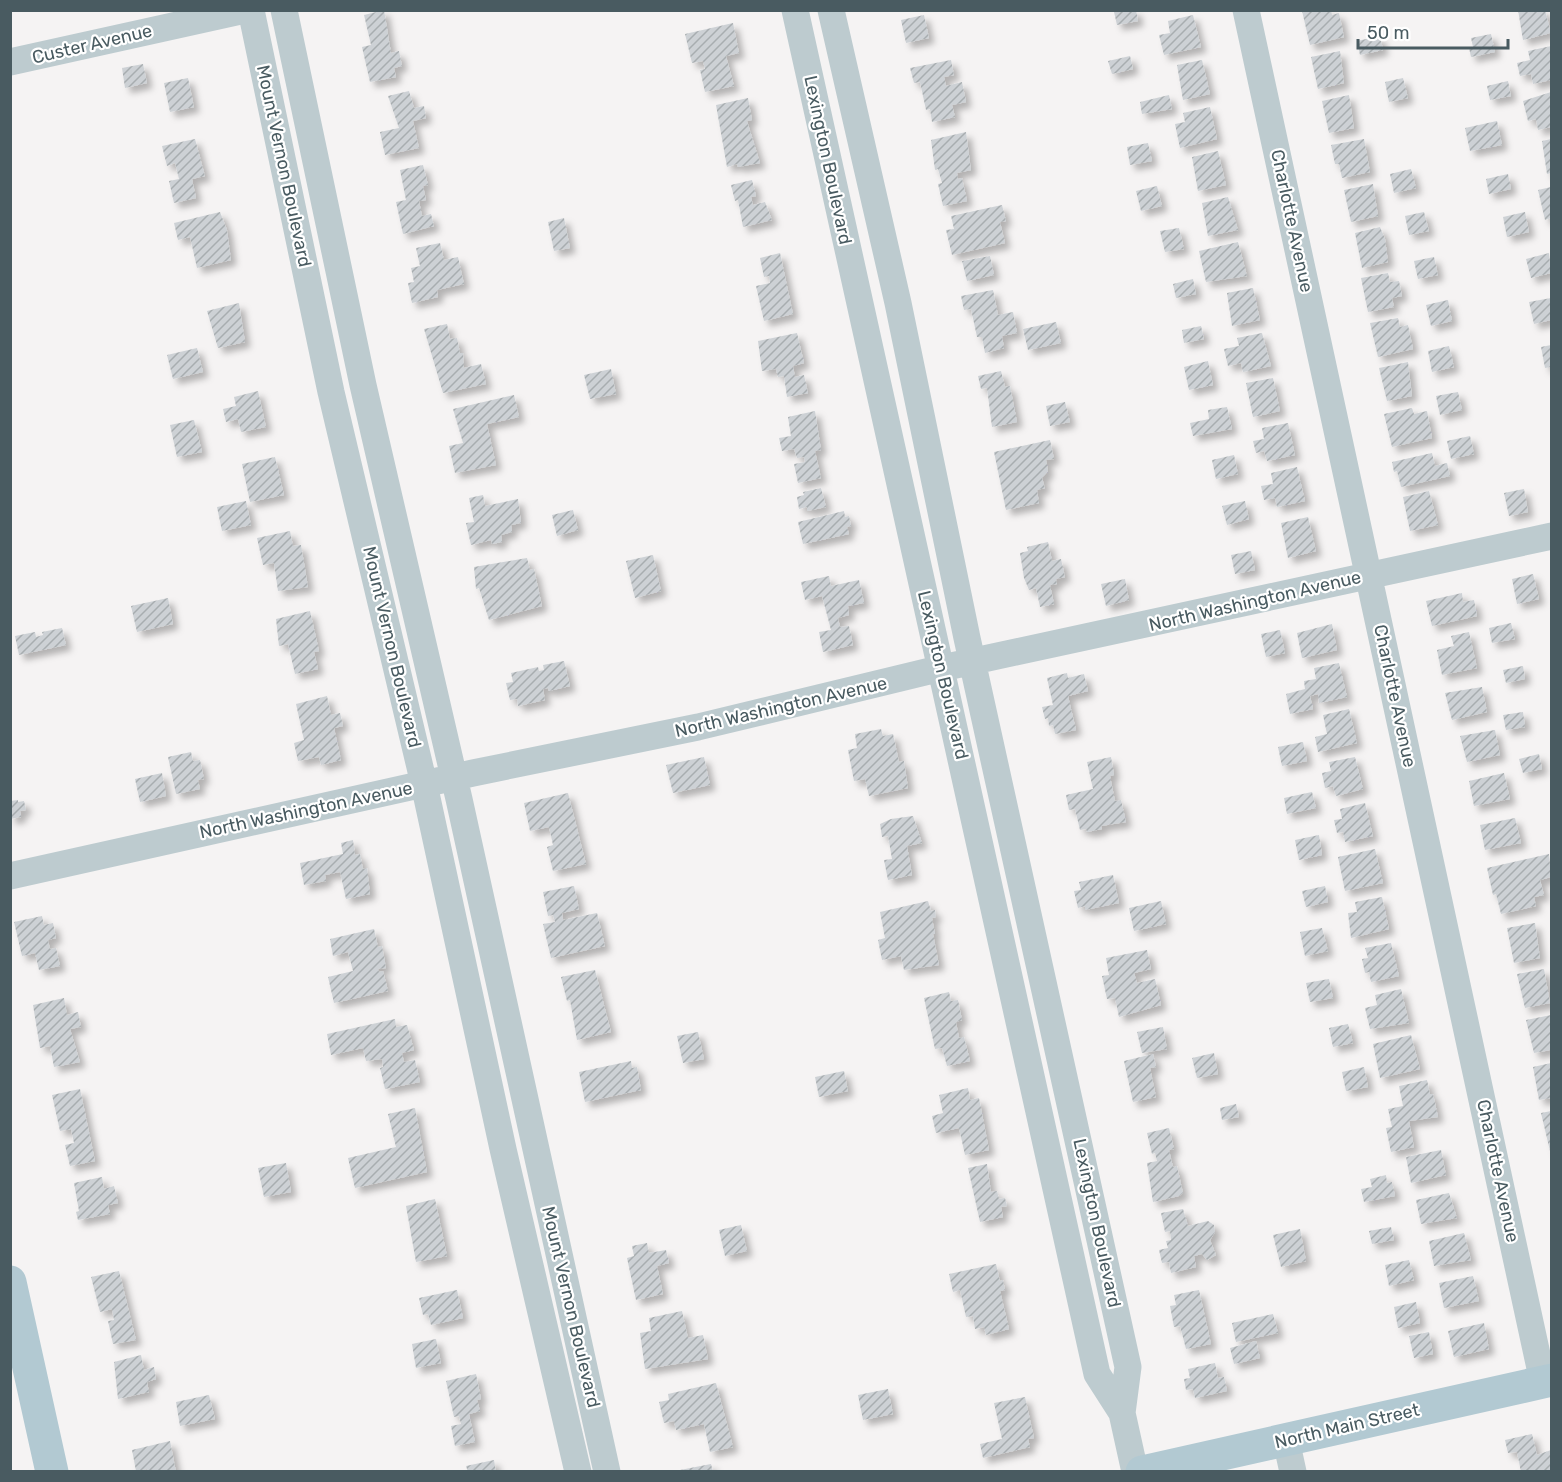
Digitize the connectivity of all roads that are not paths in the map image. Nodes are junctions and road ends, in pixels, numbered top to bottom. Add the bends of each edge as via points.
1 (245, 10) edge
2 (251, 10) edge
3 (284, 10) edge
4 (795, 10) edge
5 (831, 10) edge
6 (1246, 10) edge
7 (10, 62) edge
8 (898, 303) junction
9 (860, 310) junction
10 (363, 385) junction
11 (331, 392) junction
12 (1551, 537) edge
13 (1370, 575) junction
14 (972, 662) junction
15 (942, 669) junction
16 (454, 778) junction
17 (424, 784) junction
18 (10, 876) edge
19 (1055, 1033) junction
20 (1024, 1039) junction
21 (534, 1142) junction
22 (503, 1149) junction
23 (10, 1282) edge
24 (1547, 1381) edge
25 (1122, 1413) junction
26 (1286, 1440) junction
27 (52, 1472) edge
28 (578, 1472) edge
29 (607, 1472) edge
30 (1135, 1472) edge
31 (1142, 1472) edge
32 (1293, 1472) edge

1 - 7 street, Custer Avenue
2 - 11 street, Mount Vernon Boulevard
3 - 10 street, Mount Vernon Boulevard
4 - 9 street, Lexington Boulevard
5 - 8 street, Lexington Boulevard
6 - 13 street, Charlotte Avenue
8 - 9 street
8 - 14 street, Lexington Boulevard
9 - 15 street, Lexington Boulevard
10 - 11 street
10 - 16 street, Mount Vernon Boulevard
11 - 17 street, Mount Vernon Boulevard
12 - 13 street, North Washington Avenue
13 - 14 street, North Washington Avenue
13 - 24 street, Charlotte Avenue
14 - 15 street, North Washington Avenue
14 - 19 street, Lexington Boulevard
15 - 16 street, North Washington Avenue via 698,727
15 - 20 street, Lexington Boulevard
16 - 17 street, North Washington Avenue
16 - 21 street, Mount Vernon Boulevard
17 - 18 street, North Washington Avenue
17 - 22 street, Mount Vernon Boulevard
19 - 20 street
19 - 25 street, Lexington Boulevard via 1128,1367
20 - 25 street, Lexington Boulevard via 1097,1374
21 - 22 street
21 - 29 street, Mount Vernon Boulevard
22 - 28 street, Mount Vernon Boulevard
23 - 27 main road
24 - 26 main road, North Main Street
25 - 30 street, Lexington Boulevard
26 - 31 main road, North Main Street
26 - 32 street

